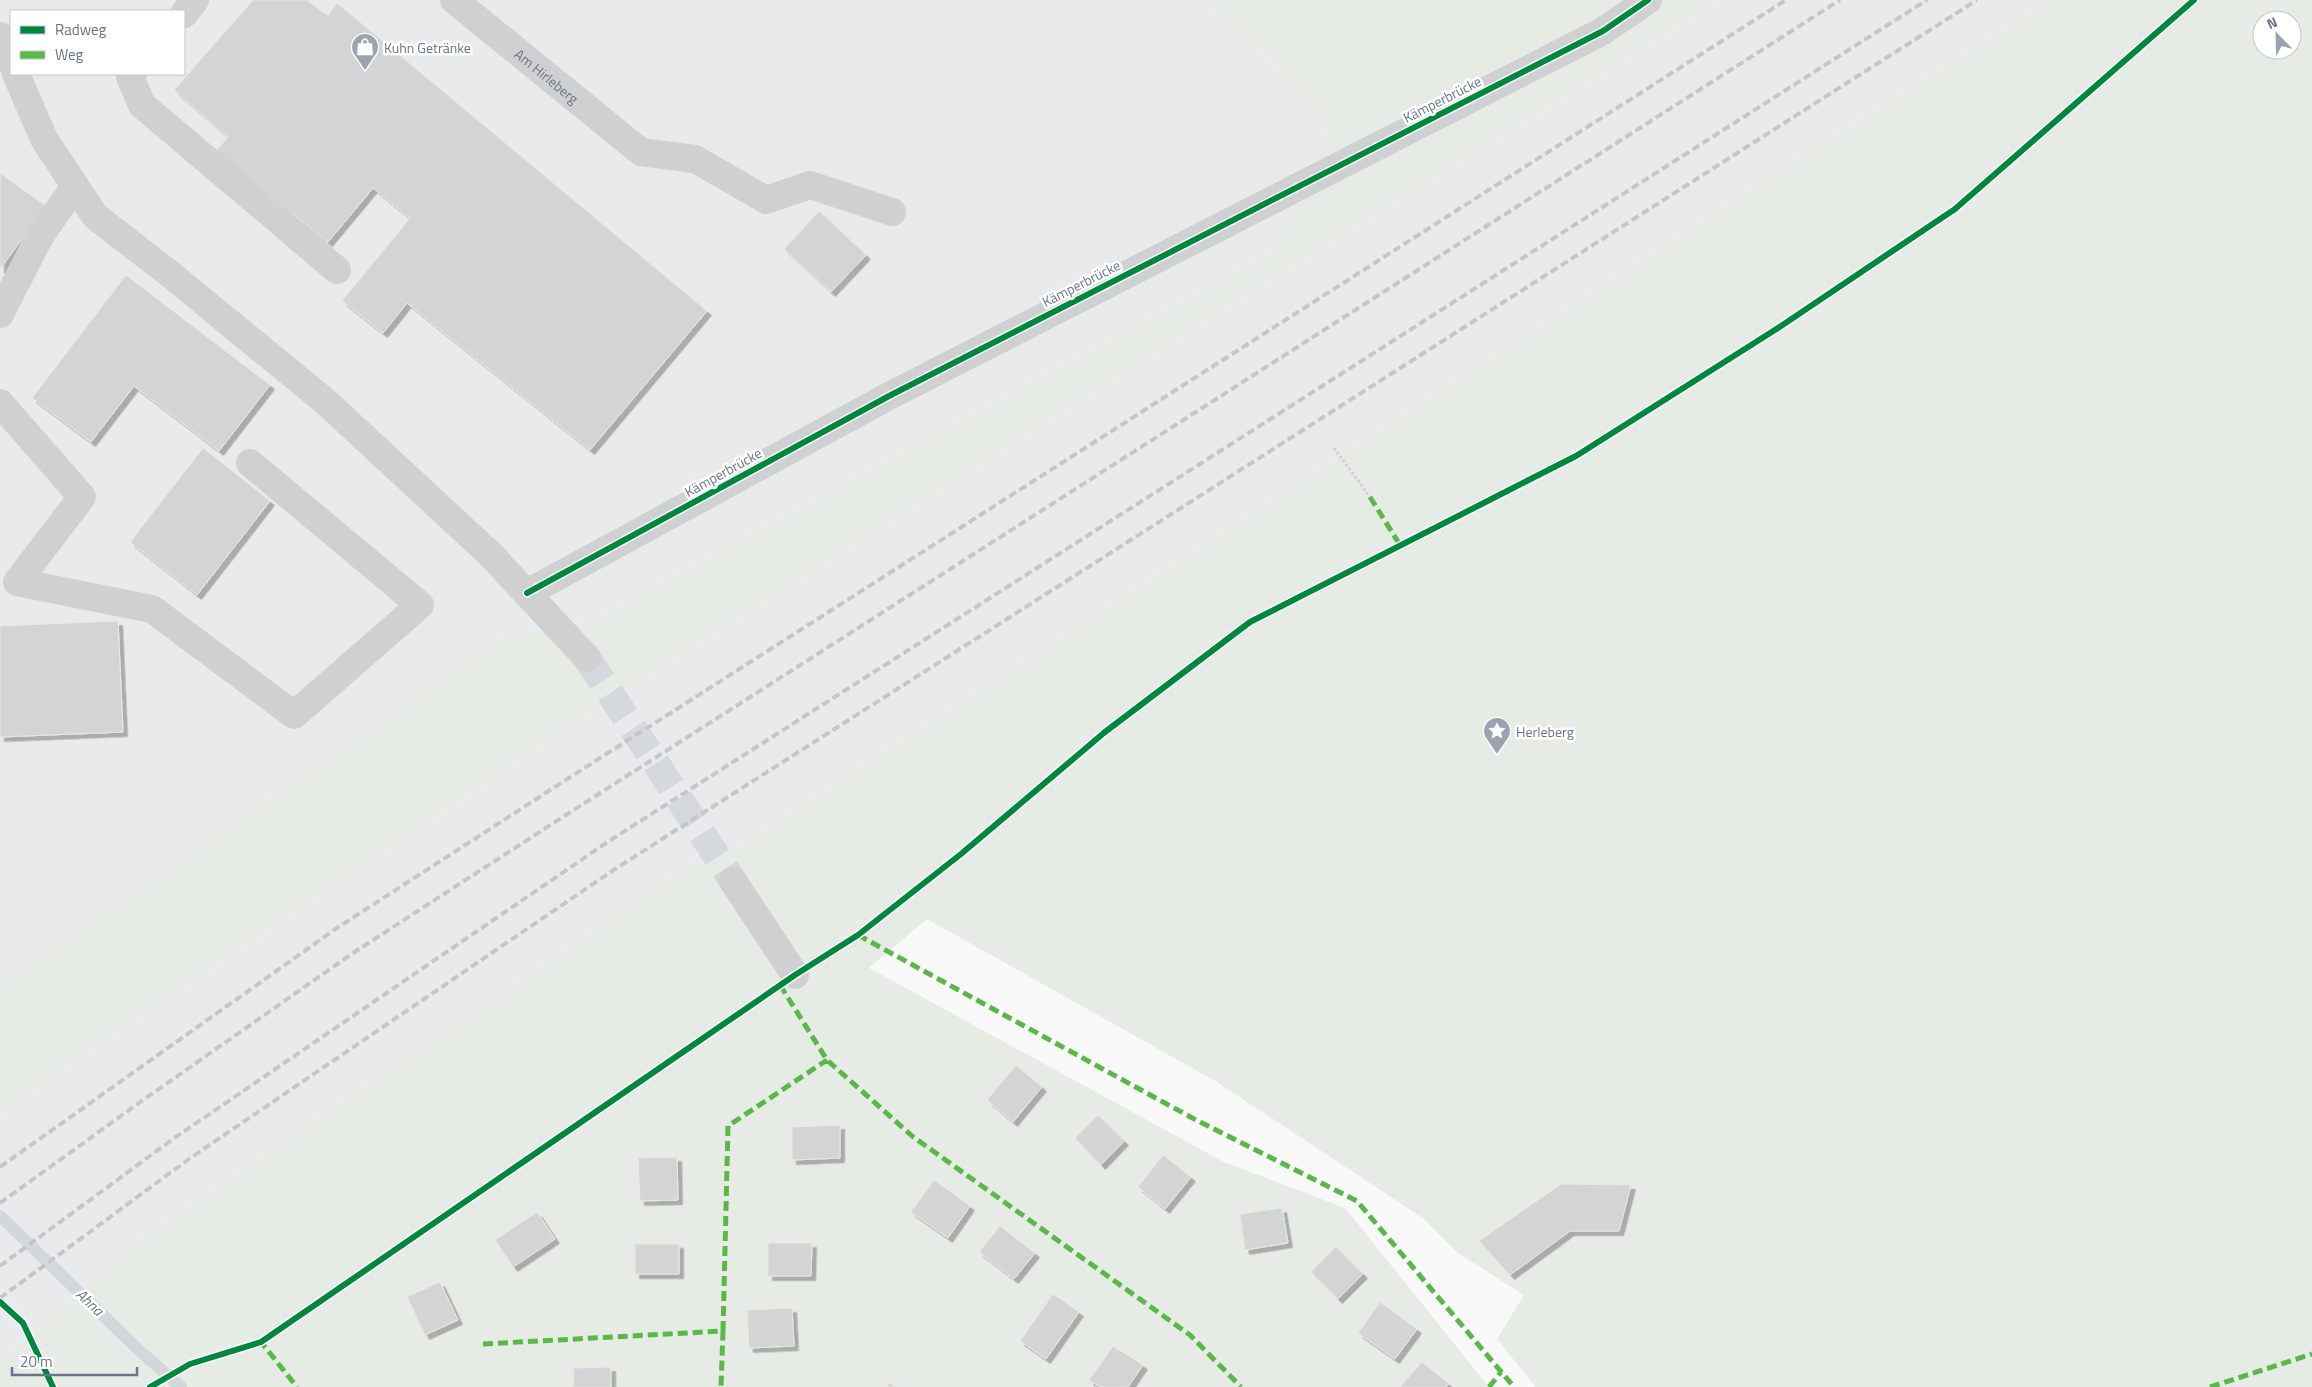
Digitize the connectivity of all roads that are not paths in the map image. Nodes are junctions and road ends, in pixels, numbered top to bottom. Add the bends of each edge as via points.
1 (195, 0) edge
2 (454, 0) edge
3 (1648, 0) edge
4 (185, 13) edge
5 (0, 36) edge
6 (10, 60) edge
7 (16, 75) edge
8 (132, 75) edge
9 (75, 186) junction
10 (892, 212) dead end
11 (337, 270) dead end
12 (0, 314) edge
13 (0, 404) edge
14 (250, 463) dead end
15 (527, 593) junction
16 (587, 658) tunnel mouth
17 (733, 881) tunnel mouth
18 (795, 975) dead end

1 - 4 street
2 - 10 street, Am Hirleberg via 640,152 695,159 766,200 810,185
3 - 15 street, Kämperbrücke via 1602,31 889,396
5 - 6 street
7 - 9 street via 44,139
8 - 11 street via 142,105
9 - 12 street via 40,236
9 - 15 street via 94,216 326,402 492,555
13 - 14 street via 82,497 17,582 152,609 294,715 420,605
15 - 16 street
17 - 18 street

